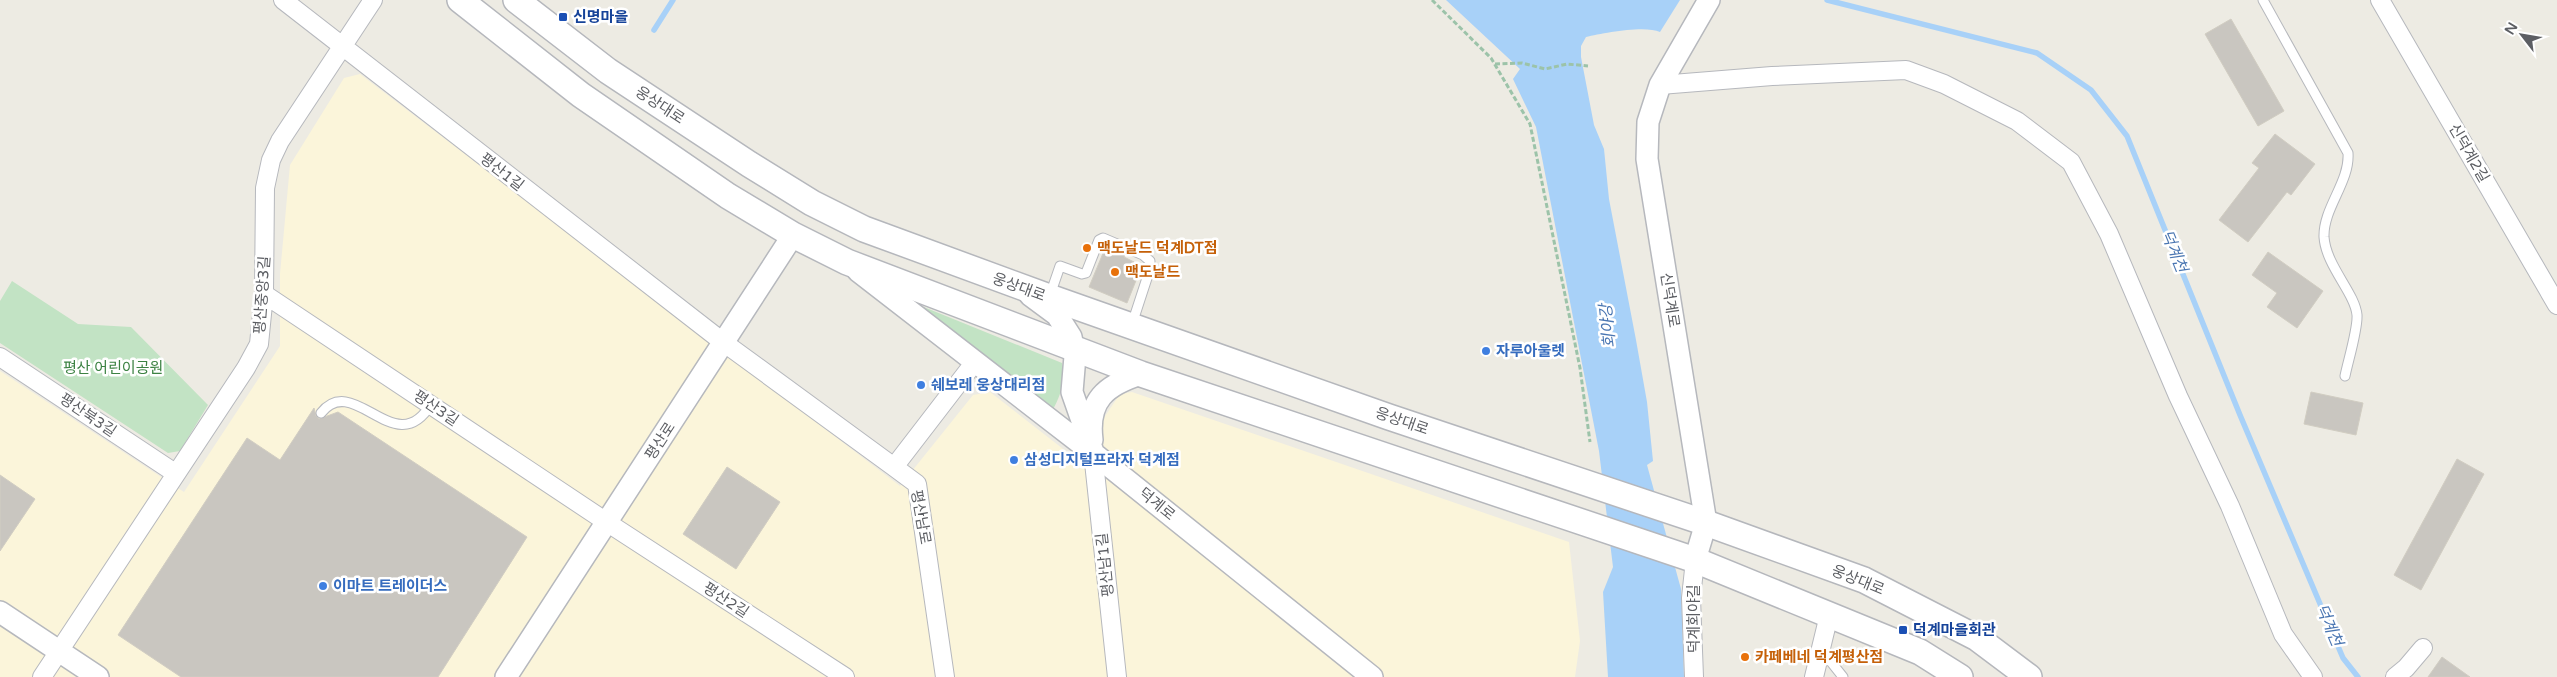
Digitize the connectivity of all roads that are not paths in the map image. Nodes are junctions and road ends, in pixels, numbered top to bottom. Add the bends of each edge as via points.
1 (282, 0) edge
2 (373, 0) edge
3 (460, 0) edge
4 (516, 0) edge
5 (1709, 0) edge
6 (2263, 0) edge
7 (2380, 0) edge
8 (341, 47) junction
9 (1660, 85) junction
10 (812, 203) junction
11 (793, 235) junction
12 (847, 262) junction
13 (1020, 287) junction
14 (264, 294) junction
15 (1049, 297) junction
16 (2557, 305) edge
17 (1131, 326) junction
18 (723, 342) junction
19 (1074, 350) junction
20 (0, 357) edge
21 (974, 363) junction
22 (1141, 374) junction
23 (2345, 376) dead end
24 (431, 404) junction
25 (321, 413) dead end
26 (1093, 452) junction
27 (894, 466) junction
28 (175, 473) junction
29 (608, 523) junction
30 (1706, 523) junction
31 (1688, 558) junction
32 (0, 612) edge
33 (1829, 615) junction
34 (1820, 648) junction
35 (2423, 648) dead end
36 (59, 651) junction
37 (2405, 674) edge
38 (42, 677) edge
39 (98, 677) edge
40 (506, 677) edge
41 (845, 677) edge
42 (945, 677) edge
43 (1117, 677) edge
44 (1372, 677) edge
45 (1694, 677) edge
46 (1814, 677) edge
47 (1844, 677) edge
48 (1960, 677) edge
49 (2029, 677) edge
50 (2313, 677) edge

1 - 8 street, 평산1길
2 - 8 street, 평산중앙3길
3 - 11 main road via 581,95 728,196
4 - 10 main road, 웅상대로 via 608,71
5 - 9 street, 신덕계로
6 - 23 lane via 2348,153 2348,164 2326,223 2324,238 2330,261 2357,315
7 - 16 street, 신덕계2길
8 - 14 street, 평산중앙3길 via 280,141 272,160 266,188
8 - 18 street, 평산1길
9 - 30 street, 신덕계로 via 1648,122 1647,159
9 - 50 street via 1906,70 1944,84 2018,121 2071,162 2109,234 2283,634
10 - 11 main road, 평산로
10 - 13 main road, 웅상대로 via 892,241
11 - 12 main road
11 - 18 street, 평산로
12 - 19 main road
12 - 21 street, 덕계로
13 - 15 main road, 웅상대로
13 - 19 street via 1057,315 1068,329
14 - 24 street, 평산3길
14 - 28 street, 평산중앙3길 via 259,344
15 - 17 main road, 웅상대로
15 - 17 lane via 1060,266 1086,273 1102,238 1150,261
17 - 30 main road, 웅상대로
18 - 27 street, 평산1길
18 - 29 street, 평산로
19 - 22 main road
19 - 26 street via 1072,392
20 - 28 street, 평산북3길
21 - 26 street, 덕계로
21 - 27 street
22 - 26 street via 1112,384 1102,394 1090,428
22 - 31 main road
24 - 25 lane via 425,414 409,423 387,422 353,402 345,401 330,405
24 - 29 street, 평산3길
26 - 43 street, 평산남1길
26 - 44 street, 덕계로
27 - 42 street, 평산남로 via 917,484
28 - 36 street, 평산중앙3길
29 - 40 street, 평산로
29 - 41 street, 평산2길
30 - 31 street, 신덕계로
30 - 49 main road, 웅상대로 via 1864,580 1977,638
31 - 33 main road
31 - 45 street, 덕계회야길
32 - 36 street
33 - 34 street
33 - 48 main road via 1920,652
34 - 46 street
34 - 47 lane
35 - 37 street
36 - 38 street, 평산중앙3길
36 - 39 street

